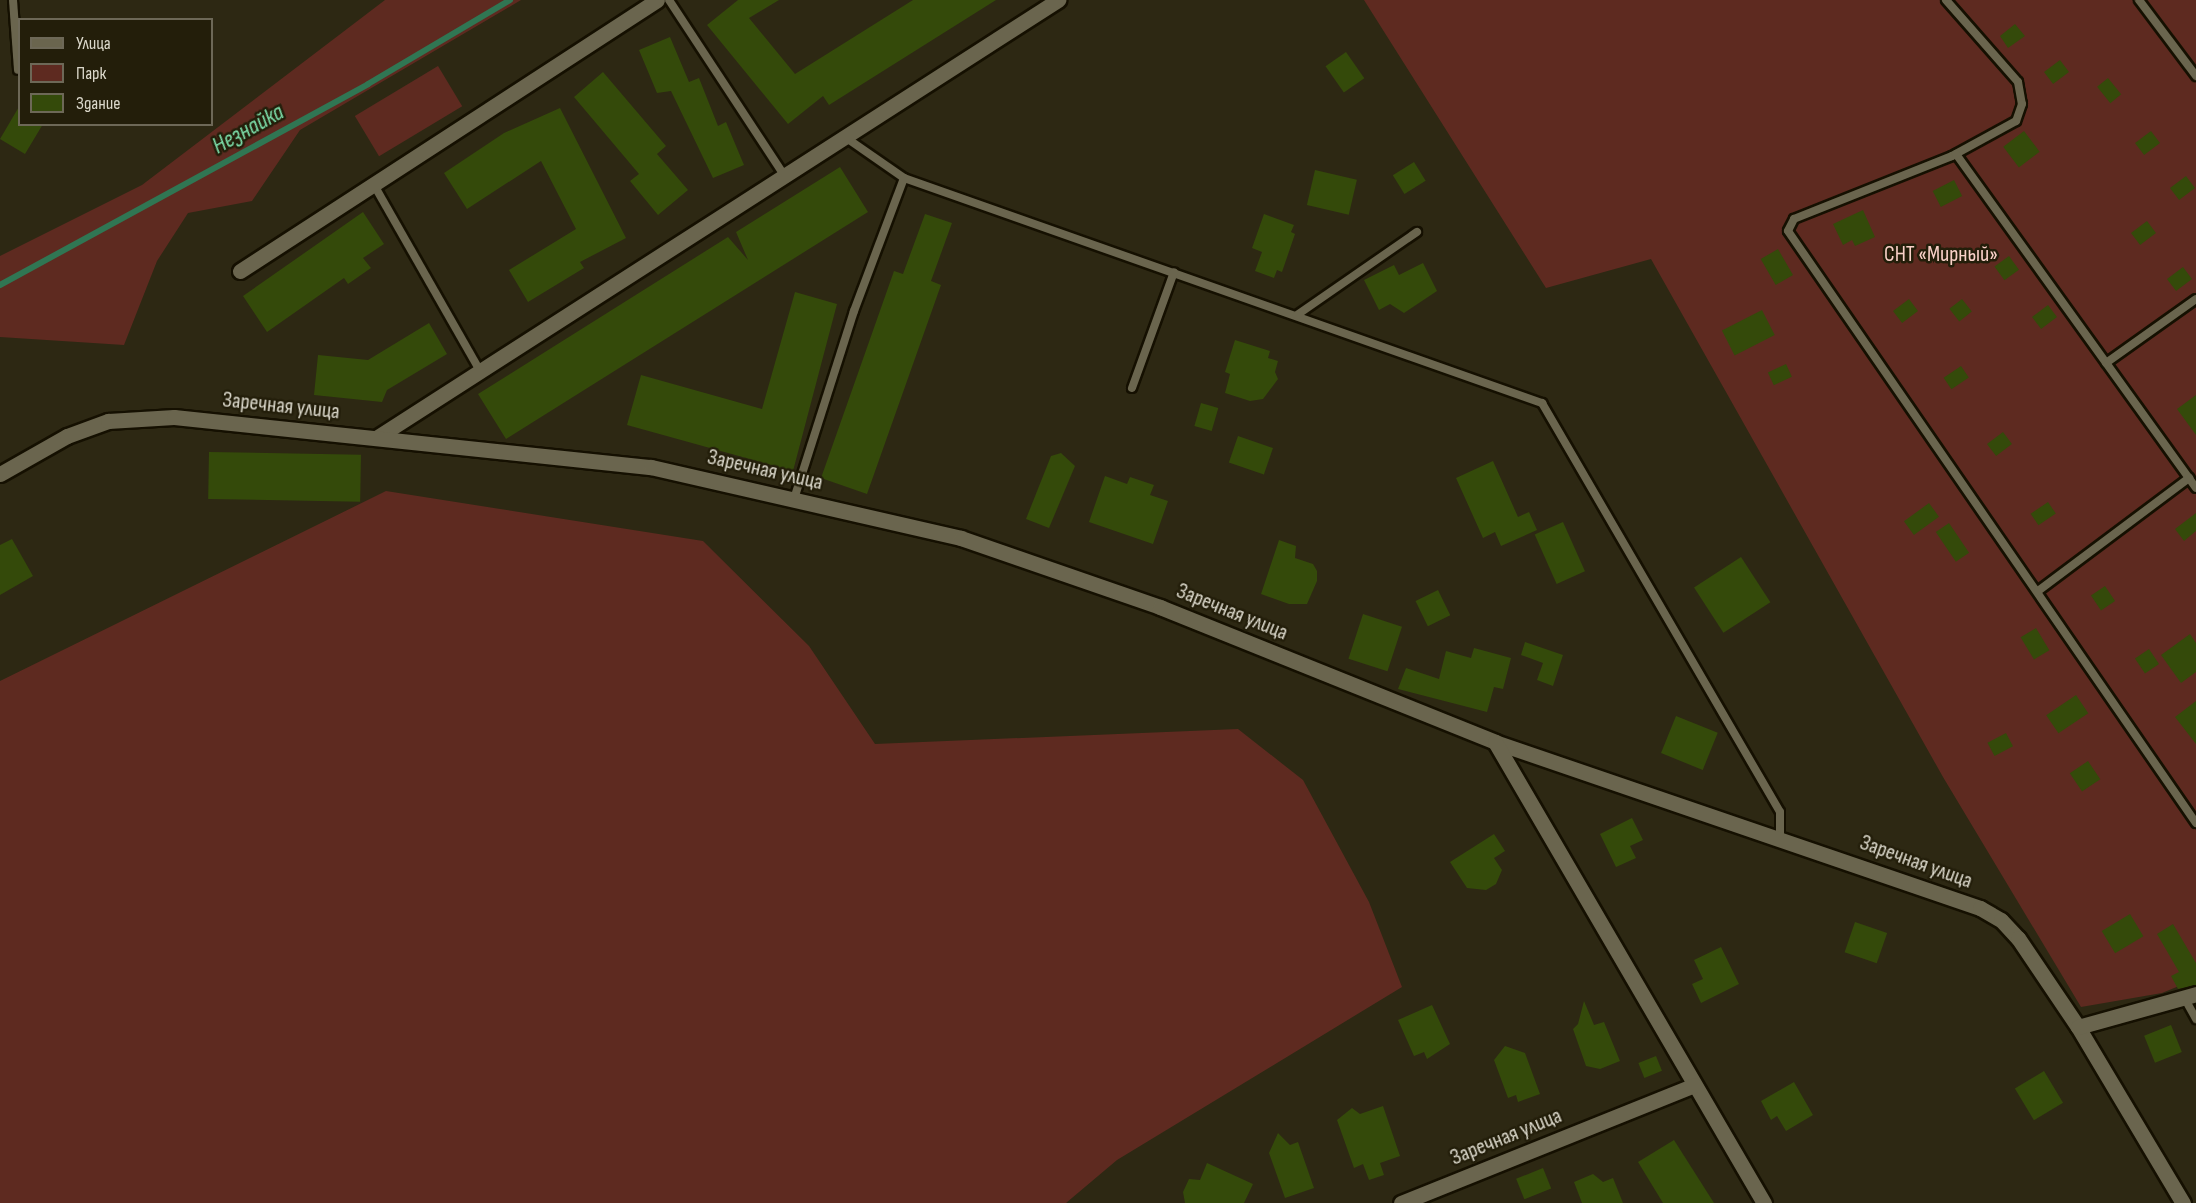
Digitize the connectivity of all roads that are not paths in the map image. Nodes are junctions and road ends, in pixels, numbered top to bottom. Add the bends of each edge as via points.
1 (13, 0) edge
2 (657, 0) edge
3 (669, 0) edge
4 (1058, 0) edge
5 (1946, 0) edge
6 (2139, 0) edge
7 (18, 70) dead end
8 (2196, 76) edge
9 (845, 137) junction
10 (1956, 154) junction
11 (784, 175) junction
12 (904, 177) junction
13 (374, 185) junction
14 (1417, 232) dead end
15 (240, 271) dead end
16 (1174, 272) junction
17 (2196, 299) edge
18 (1297, 315) junction
19 (2106, 363) junction
20 (479, 369) junction
21 (1132, 388) dead end
22 (375, 438) junction
23 (0, 474) edge
24 (2189, 478) junction
25 (2196, 488) edge
26 (794, 499) junction
27 (2037, 591) junction
28 (1495, 742) junction
29 (2196, 823) edge
30 (1780, 837) junction
31 (2190, 996) edge
32 (2196, 1019) edge
33 (2078, 1027) junction
34 (1695, 1086) junction
35 (1401, 1203) edge
36 (1764, 1203) edge
37 (2183, 1203) edge

1 - 7 lane
2 - 13 street
3 - 11 lane
4 - 9 street
5 - 10 lane via 2018,81 2022,104 2016,121
6 - 8 lane
9 - 11 street
9 - 12 lane
10 - 19 lane
10 - 27 lane via 1794,219 1788,231
11 - 20 street
12 - 16 lane
12 - 26 lane via 854,311
13 - 15 street
13 - 20 lane
14 - 18 lane
16 - 18 lane
16 - 21 lane
17 - 19 lane
18 - 30 lane via 1542,403 1780,812
19 - 24 lane
20 - 22 street
22 - 23 street, Заречная улица via 174,417 108,421 67,436
22 - 26 street, Заречная улица via 651,467
24 - 25 lane
24 - 27 lane
26 - 28 street, Заречная улица via 961,538 1160,607
27 - 29 lane
28 - 30 street, Заречная улица
28 - 34 street
30 - 33 street, Заречная улица via 1980,908 2001,920 2018,938
31 - 32 lane
31 - 33 street
33 - 37 street, Заречная улица
34 - 35 street, Заречная улица
34 - 36 street

